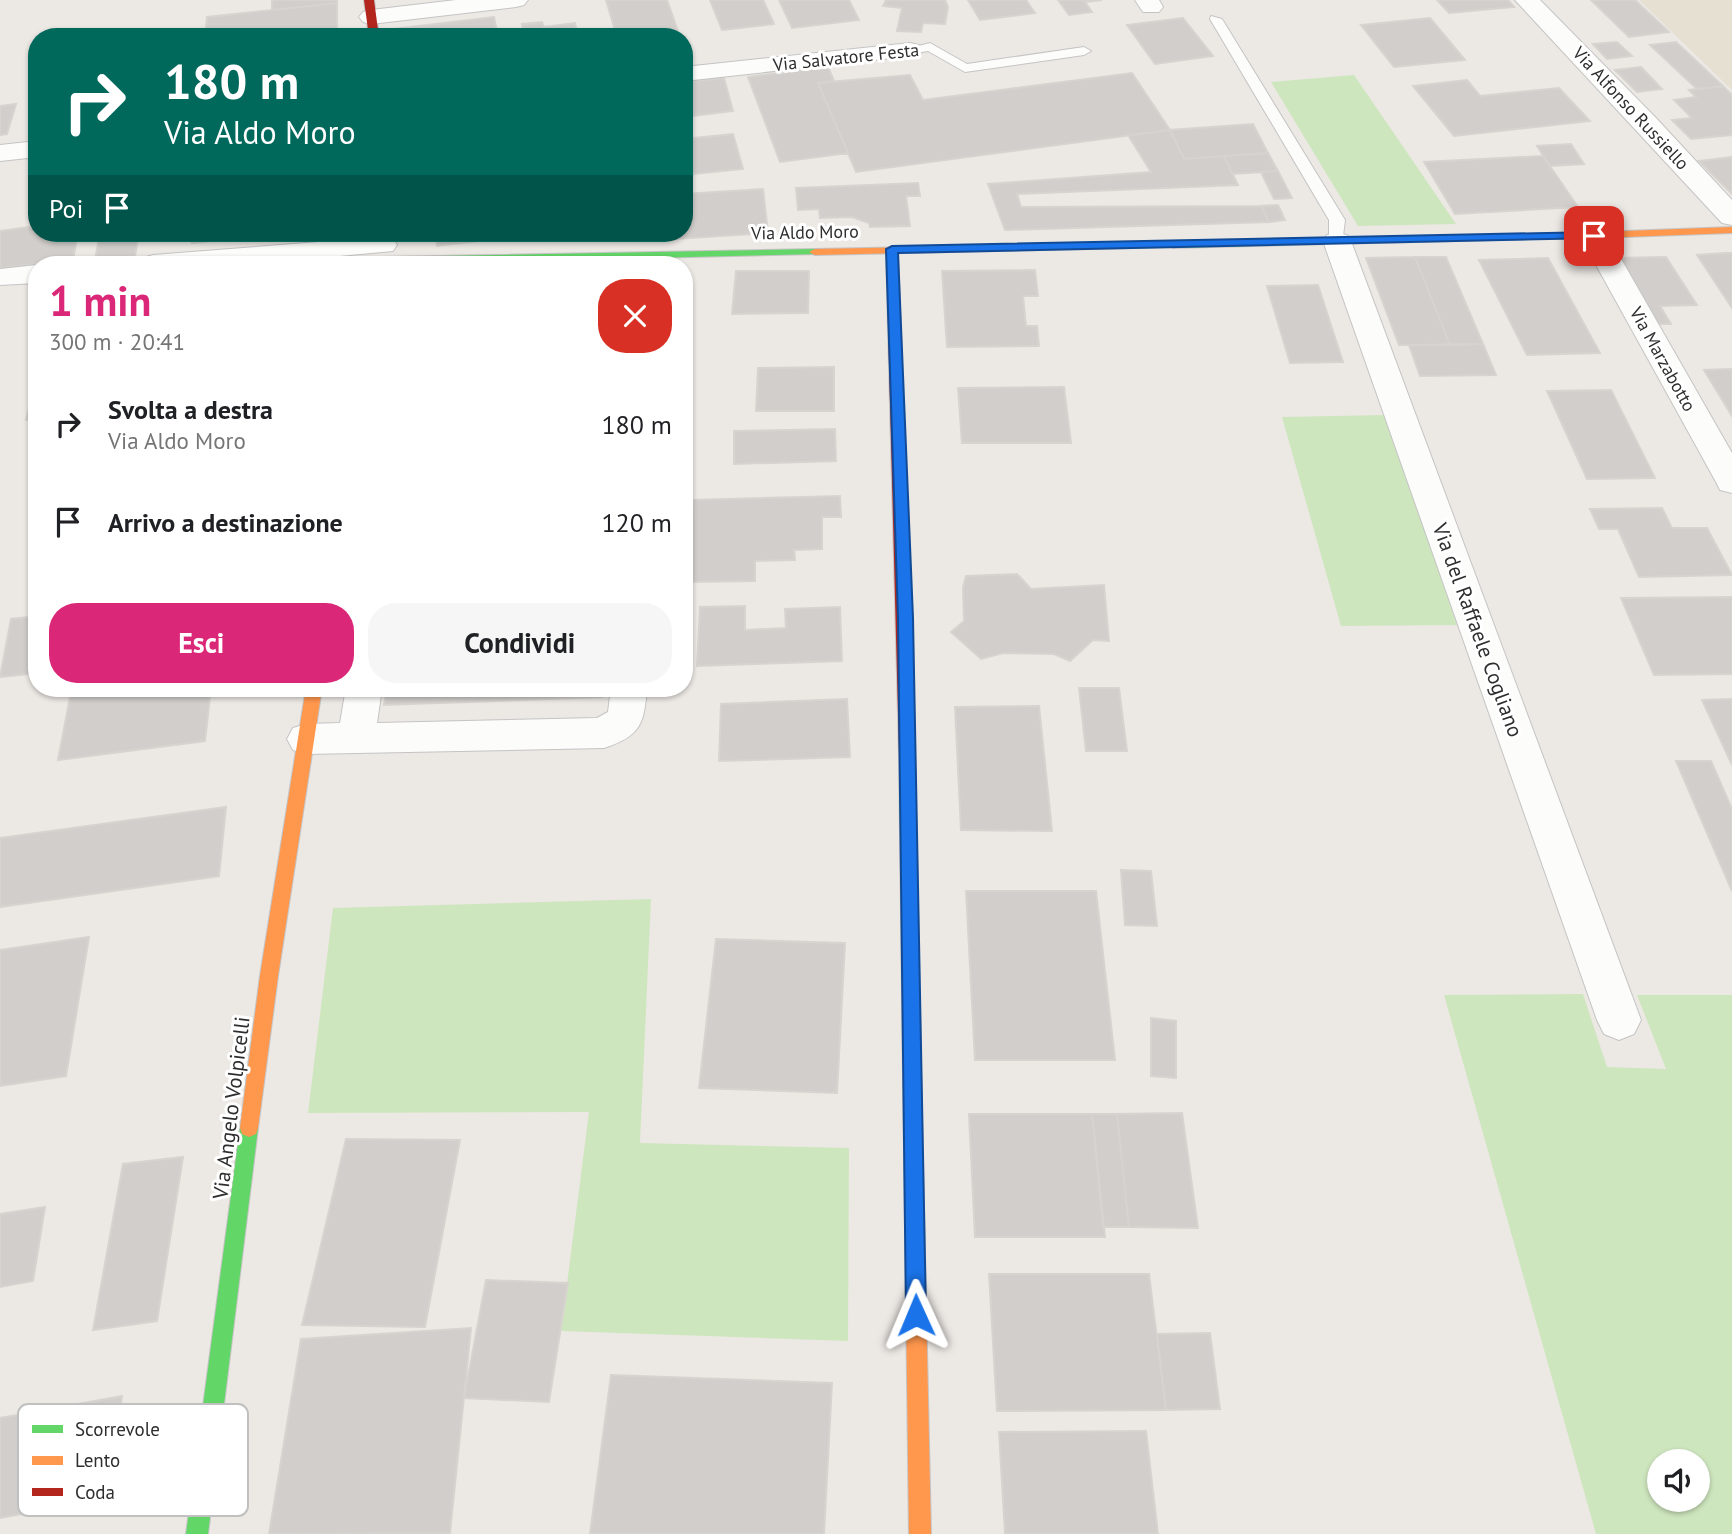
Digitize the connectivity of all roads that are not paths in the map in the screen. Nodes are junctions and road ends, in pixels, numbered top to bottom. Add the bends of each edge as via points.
1 (516, 0) edge
2 (1527, 0) edge
3 (372, 18) edge
4 (1216, 19) dead end
5 (910, 50) joint
6 (1084, 51) dead end
7 (693, 74) edge
8 (28, 150) edge
9 (0, 153) edge
10 (1732, 217) edge
11 (1732, 230) edge
12 (1594, 236) junction
13 (1337, 241) junction
14 (892, 249) junction
15 (382, 251) edge
16 (294, 256) edge
17 (557, 256) edge
18 (693, 258) edge
19 (28, 275) edge
20 (2, 277) dead end
21 (1730, 474) edge
22 (313, 697) edge
23 (363, 697) edge
24 (628, 697) edge
25 (356, 738) junction
26 (306, 739) junction
27 (1619, 1020) dead end
28 (214, 1404) edge
29 (199, 1516) edge
30 (197, 1534) edge
31 (920, 1534) edge

1 - 3 street
2 - 10 street, Via Alfonso Russiello
4 - 13 lane via 1337,220
5 - 6 lane, Via Salvatore Festa via 930,47 965,68
5 - 7 street, Via Salvatore Festa
8 - 9 street
11 - 12 street, Via Aldo Moro
12 - 13 street, Via Aldo Moro
12 - 21 street, Via Marzabotto
13 - 14 street, Via Aldo Moro
13 - 27 street, Via del Raffaele Cogliano
14 - 18 street, Via Aldo Moro
14 - 31 street via 905,618
15 - 16 street
15 - 17 street, Via Aldo Moro
19 - 20 street
22 - 26 street, Via Angelo Volpicelli
23 - 25 street
24 - 25 street via 626,719 604,733
25 - 26 street
26 - 28 street, Via Angelo Volpicelli via 269,976
29 - 30 street, Via Angelo Volpicelli

